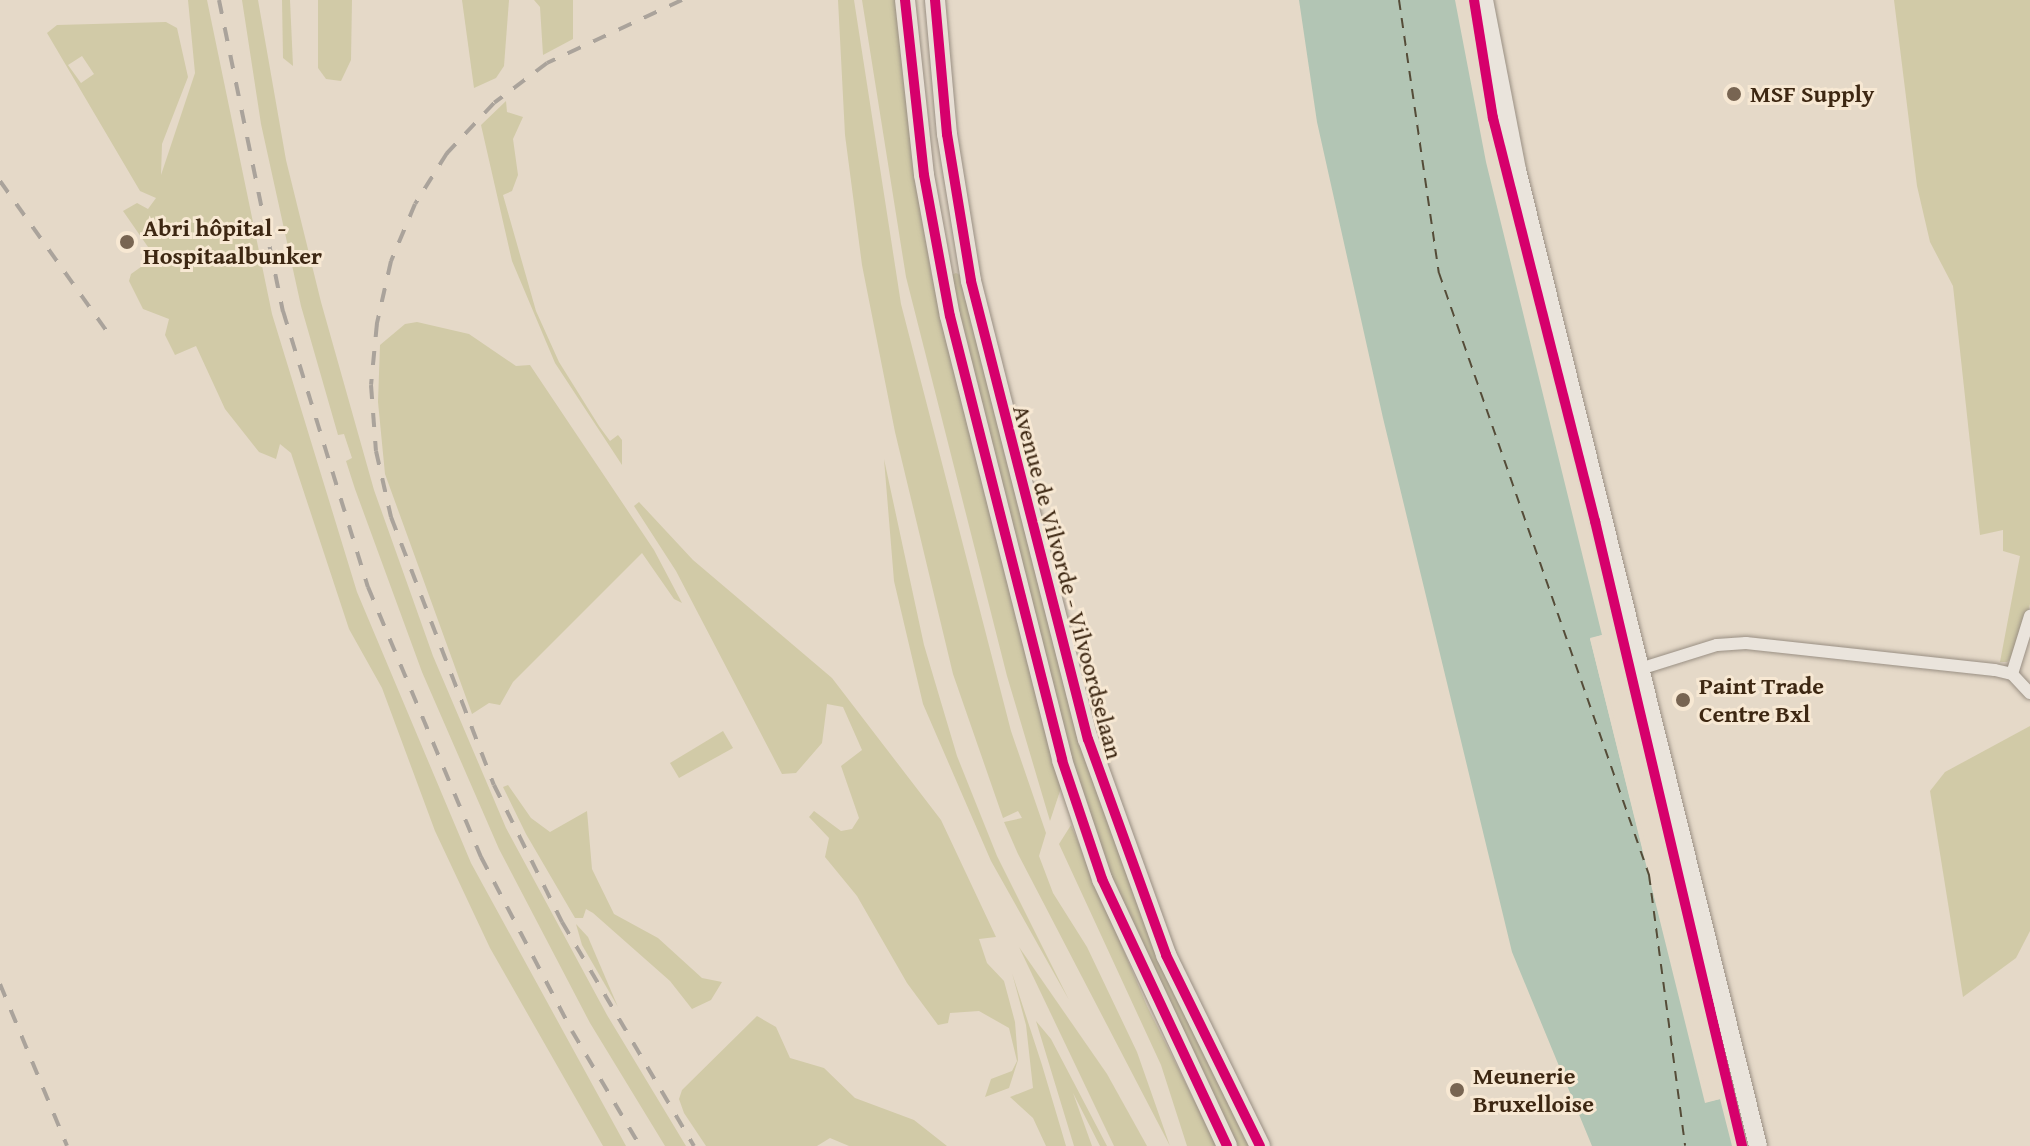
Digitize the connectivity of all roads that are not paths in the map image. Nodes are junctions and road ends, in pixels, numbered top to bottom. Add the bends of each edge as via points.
1 (905, 0) edge
2 (935, 0) edge
3 (1484, 0) edge
4 (2030, 616) edge
5 (1643, 668) junction
6 (2012, 674) junction
7 (2030, 693) edge
8 (1227, 1146) edge
9 (1260, 1146) edge
10 (1758, 1146) edge

1 - 8 main road, Avenue de Vilvorde - Vilvoordselaan via 924,175 950,316 1062,760 1102,879
2 - 9 main road, Avenue de Vilvorde - Vilvoordselaan via 947,134 971,281 1088,739 1166,955
3 - 5 main road via 1517,170
4 - 6 street
5 - 6 street via 1739,642 1885,655
5 - 10 main road
6 - 7 street

